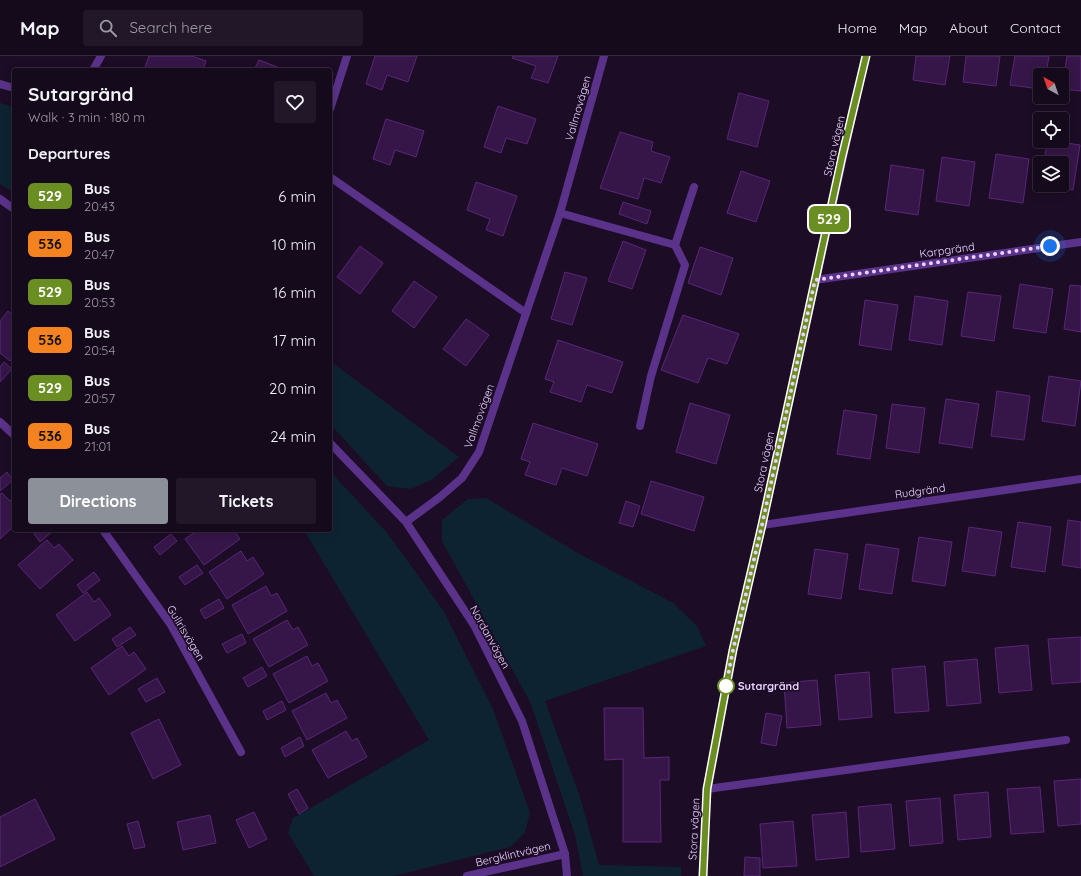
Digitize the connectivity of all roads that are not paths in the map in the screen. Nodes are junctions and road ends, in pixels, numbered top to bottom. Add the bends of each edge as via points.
1 (101, 56) edge
2 (347, 56) edge
3 (604, 56) edge
4 (866, 56) edge
5 (94, 68) edge
6 (0, 84) edge
7 (12, 87) edge
8 (332, 103) edge
9 (332, 178) edge
10 (694, 187) dead end
11 (0, 199) edge
12 (12, 208) edge
13 (560, 213) junction
14 (1081, 242) edge
15 (675, 246) junction
16 (815, 280) junction
17 (526, 313) junction
18 (0, 422) edge
19 (640, 426) dead end
20 (12, 433) edge
21 (332, 445) edge
22 (1081, 479) edge
23 (406, 522) junction
24 (762, 525) junction
25 (104, 532) edge
26 (1066, 740) dead end
27 (241, 752) dead end
28 (707, 789) junction
29 (564, 854) junction
30 (467, 876) edge
31 (567, 876) edge
32 (703, 876) edge

1 - 5 street
2 - 8 street
3 - 13 street, Vallmovägen
4 - 16 street, Stora vägen
6 - 7 street
9 - 17 street
10 - 15 street
11 - 12 street
13 - 15 street
13 - 17 street, Vallmovägen
14 - 16 street, Karpgränd
15 - 19 street via 685,265 651,376
16 - 24 street, Stora vägen
17 - 23 street, Vallmovägen via 479,452 462,478
18 - 20 street
21 - 23 street, Nordanvägen
22 - 24 street, Rudgränd
23 - 29 street, Nordanvägen via 474,625 522,721
24 - 28 street, Stora vägen via 733,650
25 - 27 street, Gullrisvägen via 171,626
26 - 28 street
28 - 32 street, Stora vägen
29 - 30 street, Bergklintvägen
29 - 31 street, Nordanvägen

